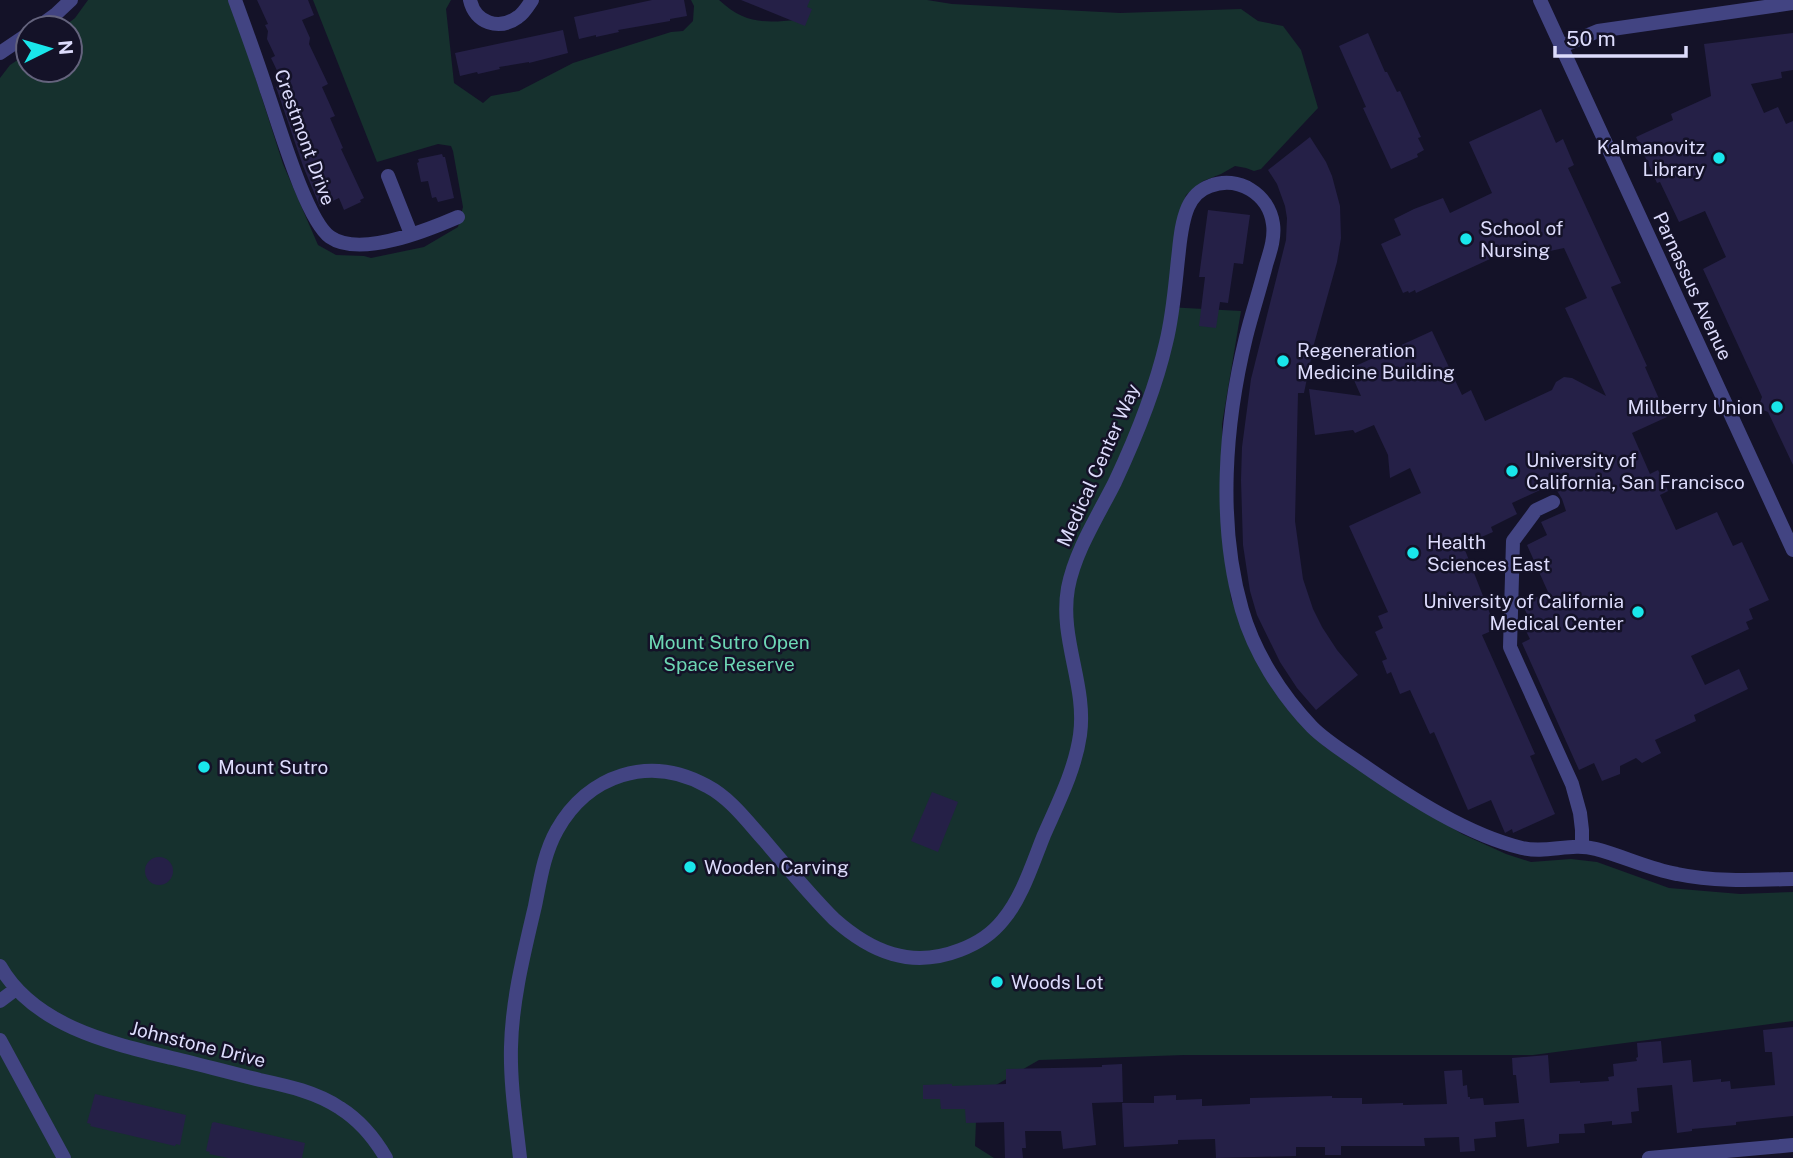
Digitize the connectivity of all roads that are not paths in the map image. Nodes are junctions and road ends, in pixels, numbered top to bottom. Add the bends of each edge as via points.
1 (71, 0) edge
2 (235, 0) edge
3 (470, 0) edge
4 (532, 0) edge
5 (1540, 0) edge
6 (1793, 3) edge
7 (56, 14) edge
8 (1562, 46) junction
9 (388, 176) dead end
10 (458, 217) dead end
11 (411, 234) junction
12 (1553, 502) dead end
13 (1793, 550) edge
14 (1582, 846) junction
15 (1793, 879) edge
16 (0, 965) edge
17 (16, 989) junction
18 (0, 1001) edge
19 (0, 1040) edge
20 (1793, 1145) edge
21 (1726, 1154) edge
22 (64, 1158) edge
23 (386, 1158) edge
24 (520, 1158) edge
25 (1650, 1158) edge

1 - 7 street
2 - 11 street, Crestmont Drive via 315,219 330,237 343,243 377,243
3 - 4 street via 482,20 501,25 517,18
5 - 8 street, Parnassus Avenue
6 - 8 street via 1598,31
8 - 13 street, Parnassus Avenue
9 - 11 street
10 - 11 street, Crestmont Drive
12 - 14 street via 1536,510 1513,541 1510,647 1572,784
14 - 15 street, Medical Center Way via 1679,875 1721,880
14 - 24 street, Medical Center Way via 1518,847 1415,800 1325,738 1284,692 1263,659 1235,583 1227,493 1237,380 1274,226 1268,207 1254,191 1235,183 1215,184 1194,196 1186,211 1170,327 1154,387 1070,578 1066,624 1081,704 1081,733 1063,791 1003,921 957,952 915,959 892,955 860,940 834,919 734,807 706,785 674,774 643,771 617,776 576,804 564,818 543,868 516,997 511,1046
16 - 17 street, Johnstone Drive
17 - 18 street
17 - 23 street, Johnstone Drive via 51,1015 108,1042 323,1098 363,1127
19 - 22 street
20 - 21 street
21 - 25 street

